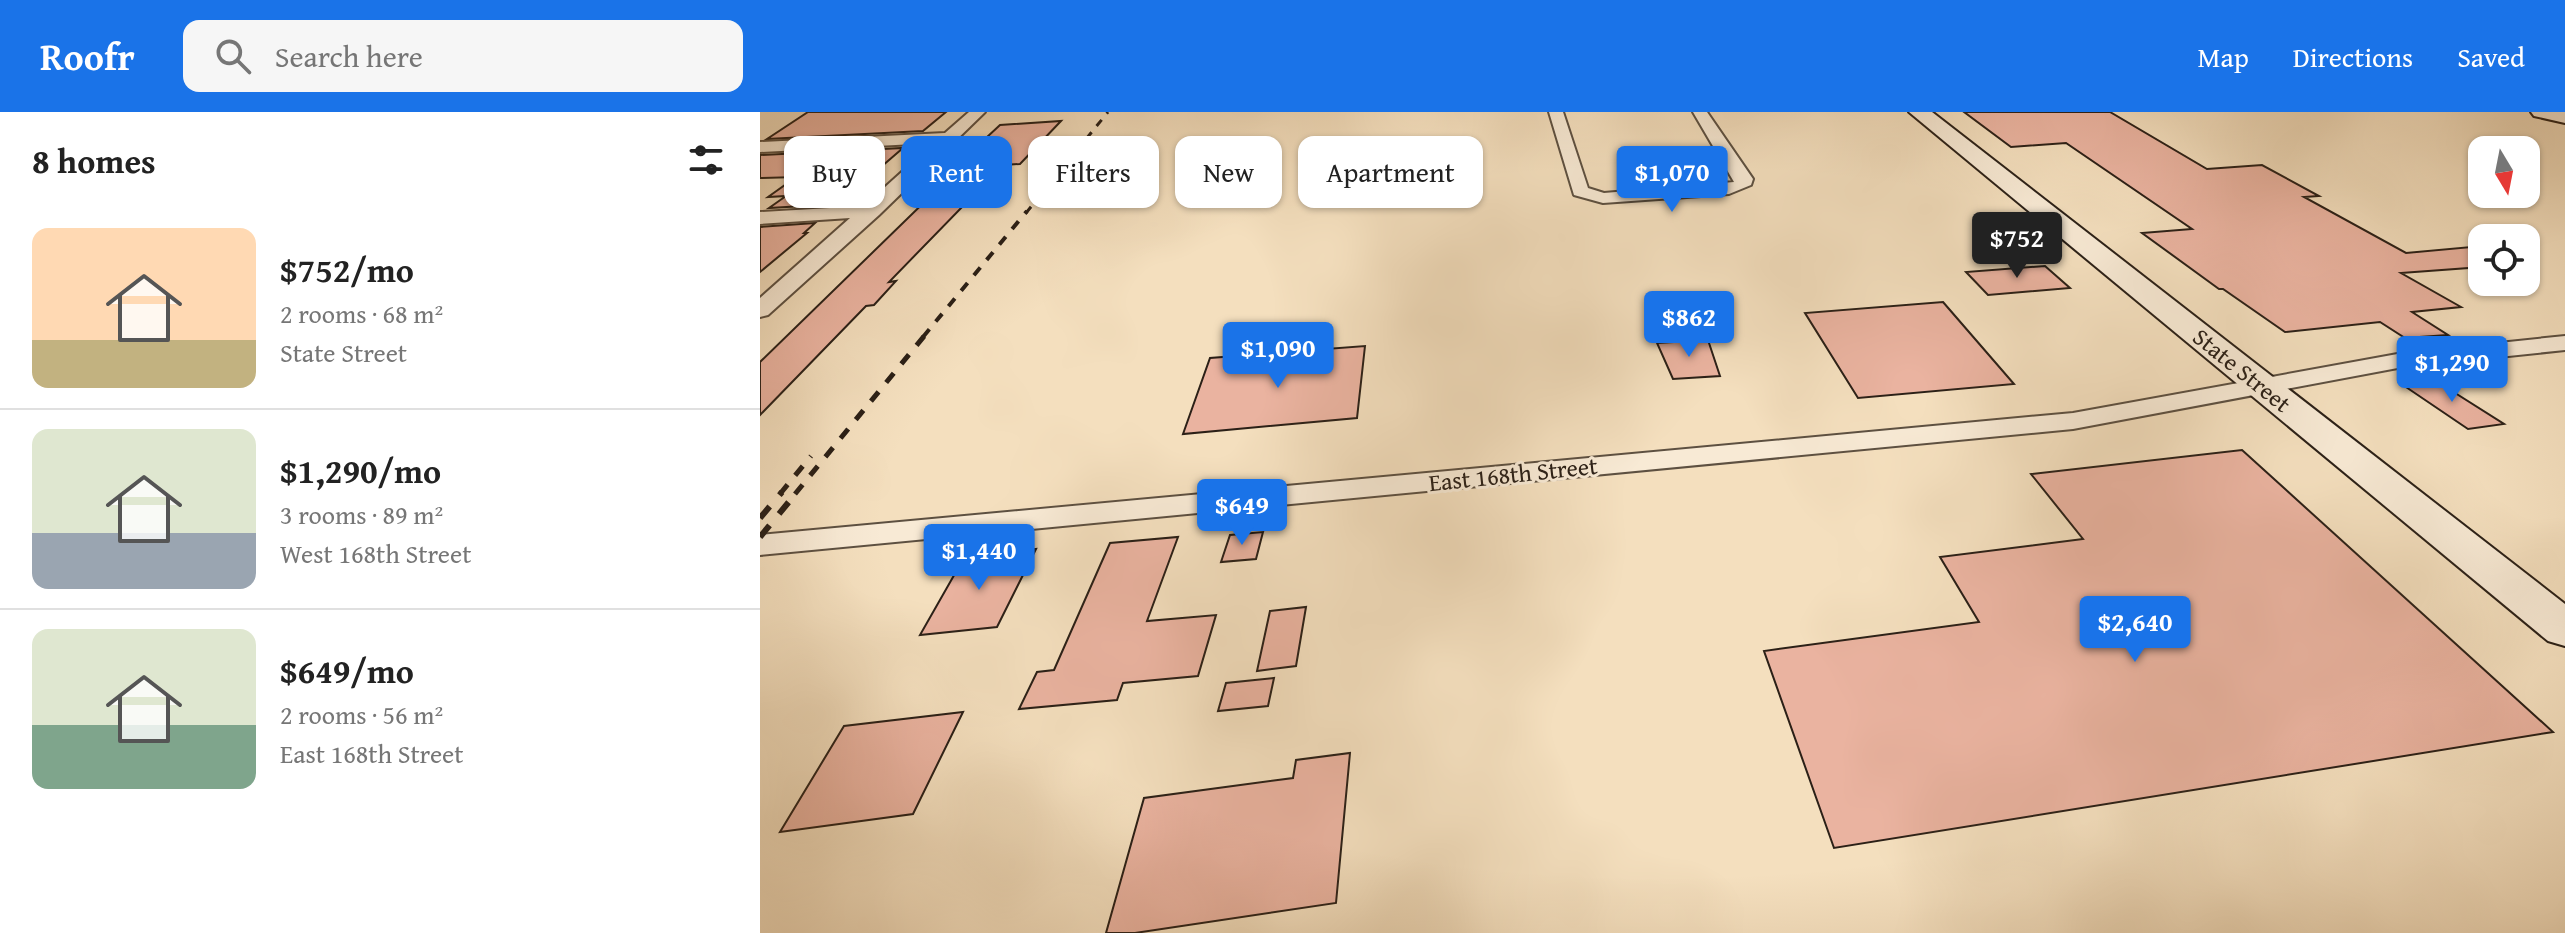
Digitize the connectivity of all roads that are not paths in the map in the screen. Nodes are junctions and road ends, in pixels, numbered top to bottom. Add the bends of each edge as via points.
1 (978, 112) edge
2 (1556, 112) edge
3 (1700, 112) edge
4 (1919, 112) edge
5 (2541, 112) edge
6 (2565, 117) edge
7 (950, 136) edge
8 (901, 140) edge
9 (760, 147) edge
10 (901, 179) edge
11 (872, 211) junction
12 (760, 218) edge
13 (760, 310) edge
14 (2565, 343) edge
15 (2263, 388) junction
16 (760, 545) edge
17 (2565, 629) edge

1 - 7 street
2 - 3 street via 1580,191 1603,198 1742,185 1744,179
4 - 15 street, State Street
5 - 6 street
8 - 9 street
10 - 11 street
11 - 12 street
11 - 13 street
14 - 15 street, East 168th Street via 2403,360
15 - 16 street, East 168th Street via 2073,421
15 - 17 street, State Street

